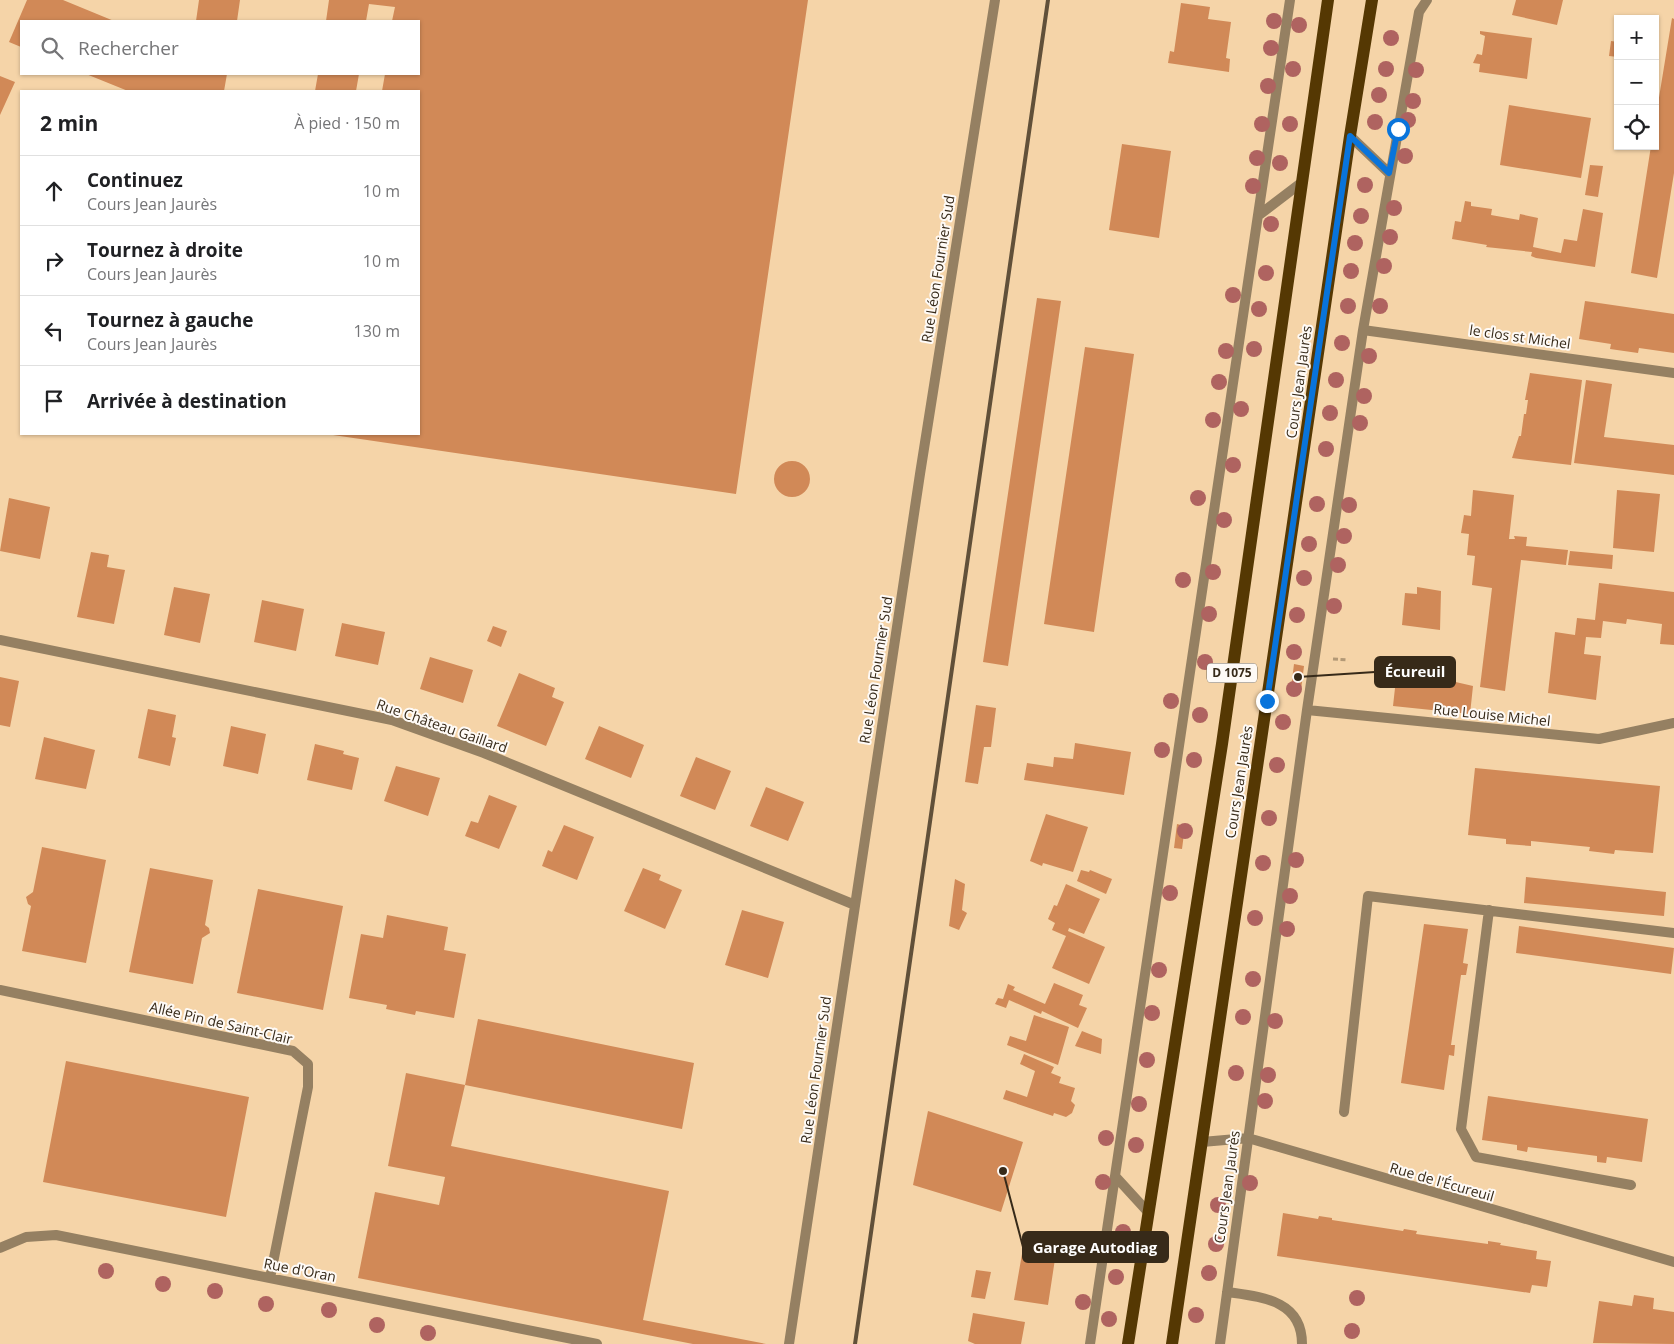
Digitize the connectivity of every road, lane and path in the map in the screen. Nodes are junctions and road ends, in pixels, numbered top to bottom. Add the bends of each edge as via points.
1 (995, 0) edge
2 (1290, 0) edge
3 (1328, 0) edge
4 (1372, 0) edge
5 (1427, 0) edge
6 (1350, 136) junction
7 (1389, 173) junction
8 (1301, 183) junction
9 (1259, 215) junction
10 (1363, 330) junction
11 (1674, 373) edge
12 (0, 640) edge
13 (1307, 710) junction
14 (1674, 723) edge
15 (855, 905) junction
16 (1490, 910) junction
17 (1674, 933) edge
18 (0, 990) edge
19 (1344, 1112) dead end
20 (1248, 1138) junction
21 (1202, 1142) junction
22 (1115, 1176) junction
23 (1631, 1186) dead end
24 (1147, 1211) junction
25 (0, 1248) edge
26 (1674, 1262) edge
27 (270, 1278) junction
28 (1228, 1292) junction
29 (597, 1344) edge
30 (790, 1344) edge
31 (1090, 1344) edge
32 (1128, 1344) edge
33 (1172, 1344) edge
34 (1220, 1344) edge
35 (1302, 1344) edge

1 - 15 street, Rue Léon Fournier Sud
2 - 9 street
3 - 8 main road, Cours Jean Jaurès / D 1075
4 - 6 main road, Cours Jean Jaurès / D 1075
5 - 7 street, Cours Jean Jaurès via 1419,12
6 - 7 street
6 - 21 main road, Cours Jean Jaurès / D 1075
7 - 10 street, Cours Jean Jaurès
8 - 9 street
8 - 24 main road, Cours Jean Jaurès / D 1075 via 1222,744
9 - 22 street
10 - 11 street, le clos st Michel
10 - 13 street, Cours Jean Jaurès
12 - 15 street, Rue Château Gaillard via 392,720 493,757
13 - 14 street, Rue Louise Michel via 1599,739
13 - 20 street, Cours Jean Jaurès
15 - 30 street, Rue Léon Fournier Sud
16 - 17 street
16 - 19 street via 1368,896
16 - 23 street via 1460,1129 1476,1156
18 - 27 street, Allée Pin de Saint-Clair via 293,1051 308,1064 308,1087
20 - 21 street, Rue de l'Écureuil
20 - 26 street, Rue de l'Écureuil
20 - 28 street, Cours Jean Jaurès
21 - 33 main road, Cours Jean Jaurès / D 1075
22 - 24 street
22 - 31 street
24 - 32 main road, Cours Jean Jaurès / D 1075
25 - 27 street, Rue d'Oran via 26,1237 56,1235
27 - 29 street, Rue d'Oran
28 - 34 street, Cours Jean Jaurès
28 - 35 street via 1263,1297 1286,1307 1298,1321

